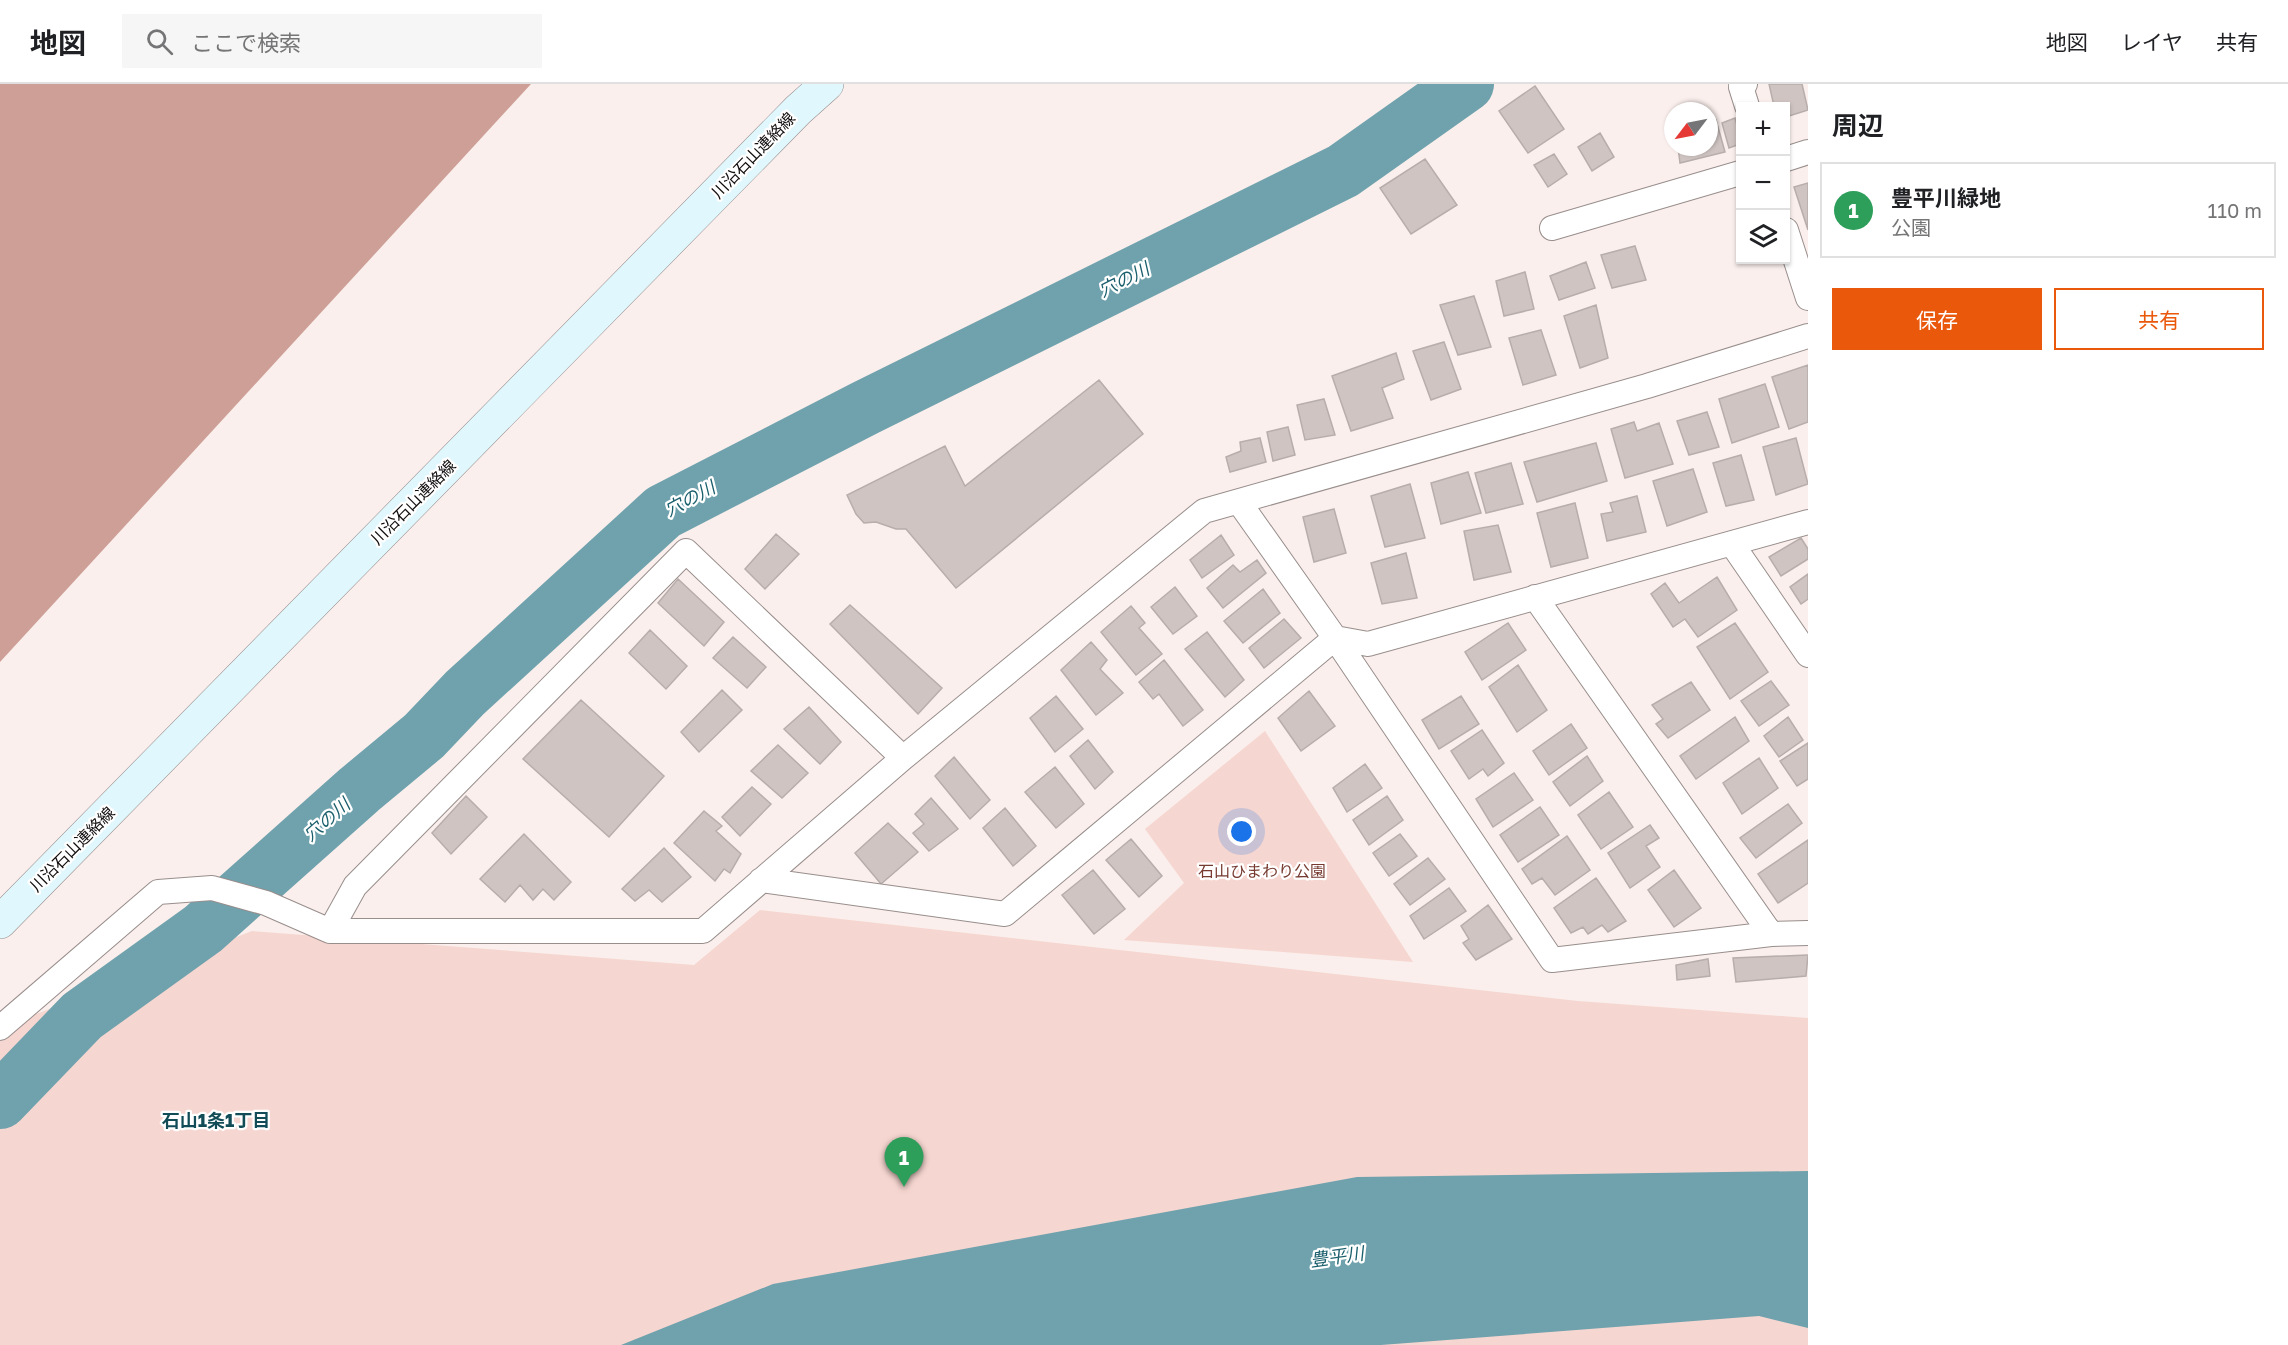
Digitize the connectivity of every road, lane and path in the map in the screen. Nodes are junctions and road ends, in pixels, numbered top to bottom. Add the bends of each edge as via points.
1 (827, 84) edge
2 (1745, 84) edge
3 (1746, 102) edge
4 (1808, 152) edge
5 (1790, 157) edge
6 (1736, 174) edge
7 (1552, 228) dead end
8 (1790, 245) edge
9 (1808, 298) edge
10 (1808, 336) edge
11 (1239, 502) junction
12 (1808, 522) edge
13 (1732, 544) junction
14 (1535, 597) junction
15 (1335, 638) junction
16 (1808, 655) edge
17 (903, 758) junction
18 (761, 880) junction
19 (0, 922) edge
20 (330, 931) junction
21 (1808, 933) edge
22 (1771, 934) junction
23 (0, 1028) edge

1 - 19 street, 川沿石山連絡線
2 - 3 street via 1741,87
4 - 5 street
6 - 7 street
8 - 9 street
10 - 11 street
11 - 15 street
11 - 17 street via 1204,511
12 - 13 street
13 - 14 street
13 - 16 street
14 - 15 street via 1368,644
14 - 22 street
15 - 18 street via 1005,914
15 - 22 street via 1552,960
17 - 18 street
17 - 20 street via 686,551 355,886
18 - 20 street via 703,931
20 - 23 street via 266,903 212,888 158,892
21 - 22 street

